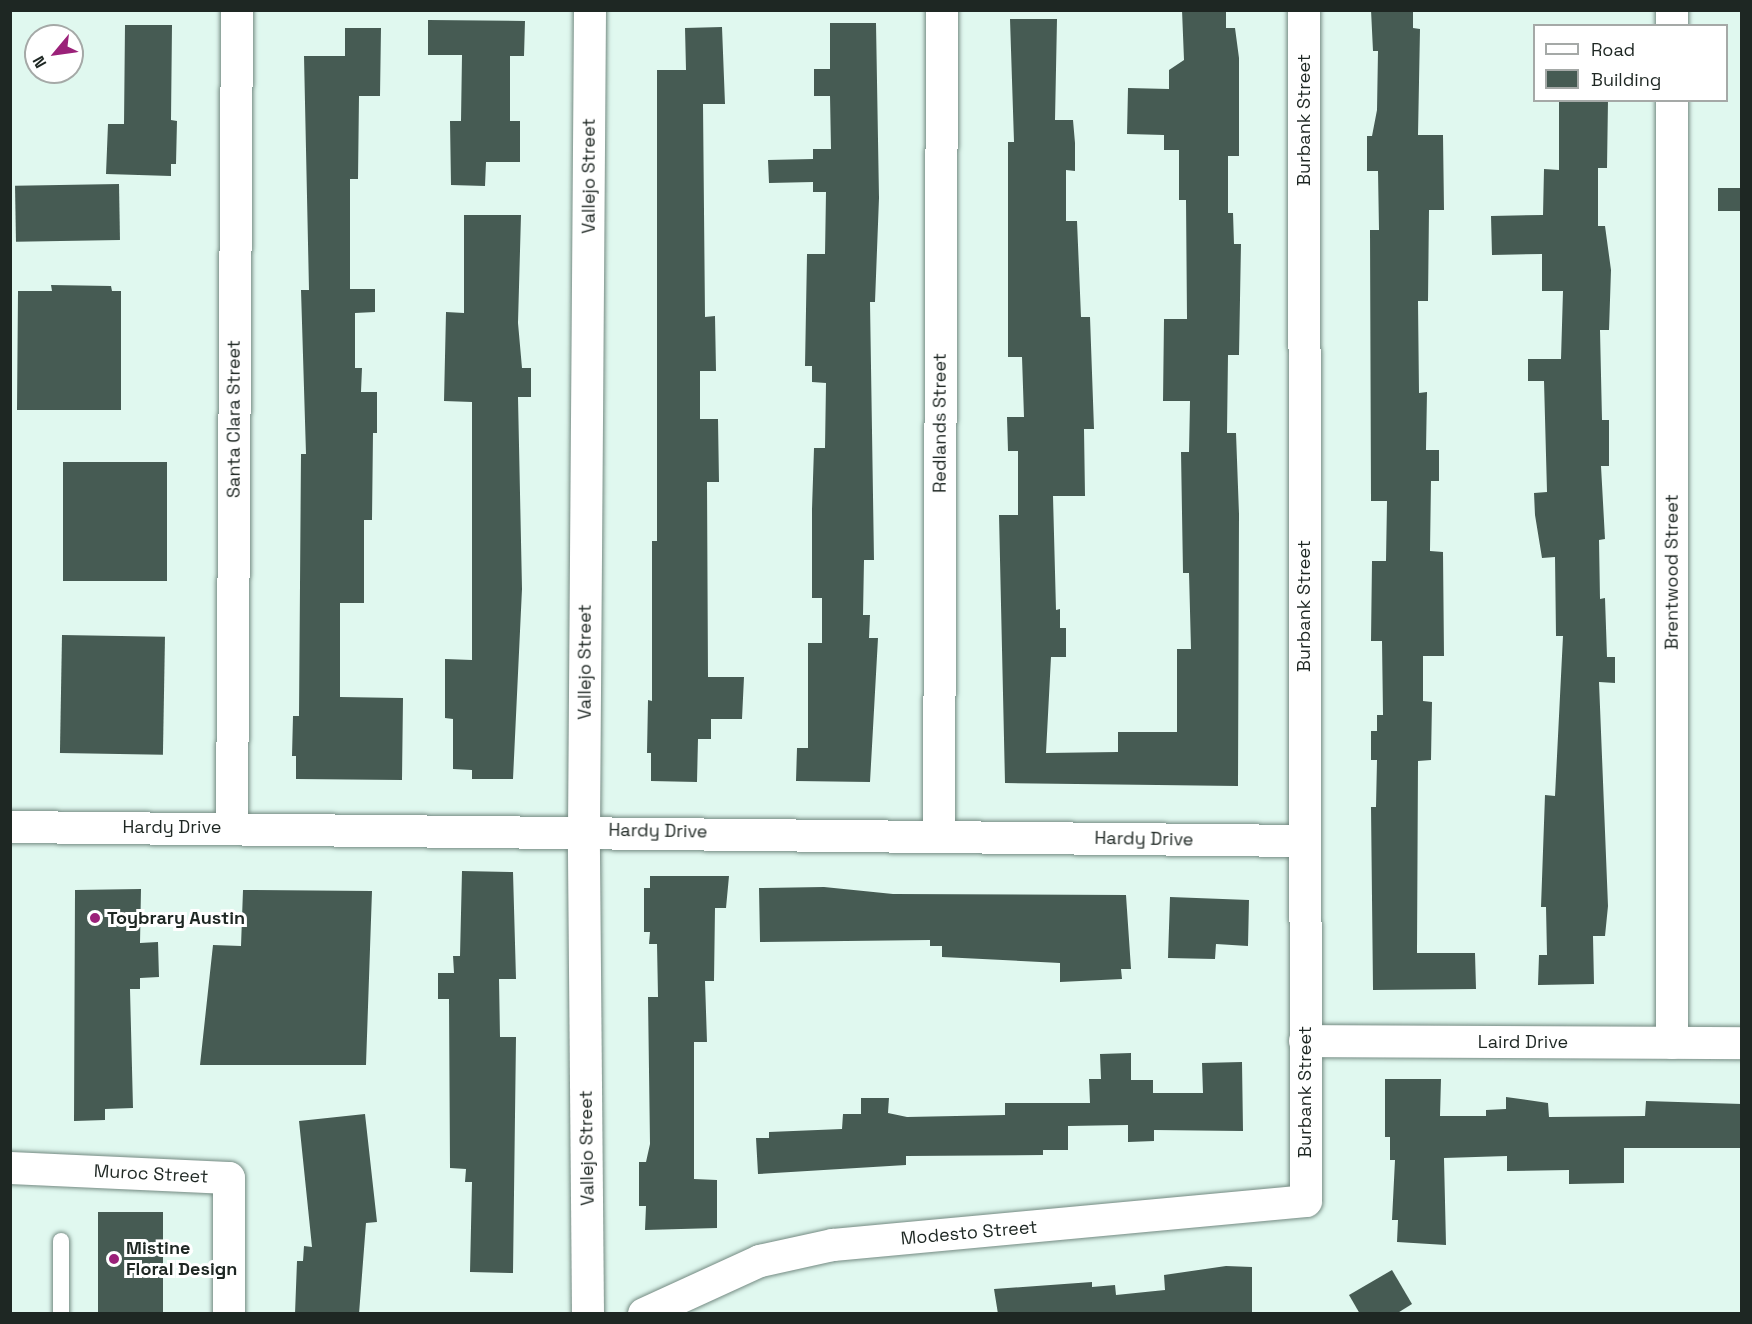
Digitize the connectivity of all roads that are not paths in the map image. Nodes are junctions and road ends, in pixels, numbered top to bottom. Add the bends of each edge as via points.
1 (237, 10) edge
2 (590, 10) edge
3 (942, 10) edge
4 (1304, 10) edge
5 (1672, 102) edge
6 (10, 827) edge
7 (232, 827) junction
8 (584, 830) junction
9 (939, 836) junction
10 (1305, 840) junction
11 (1305, 1041) junction
12 (1672, 1043) junction
13 (1742, 1043) edge
14 (10, 1168) edge
15 (1306, 1201) joint
16 (61, 1241) dead end
17 (61, 1314) edge
18 (229, 1314) edge
19 (588, 1314) edge
20 (644, 1314) edge

1 - 7 street, Santa Clara Street
2 - 8 street, Vallejo Street
3 - 9 street, Redlands Street
4 - 10 street, Burbank Street
5 - 12 street, Brentwood Street
6 - 7 street, Hardy Drive
7 - 8 street, Hardy Drive
8 - 9 street, Hardy Drive
8 - 19 street, Vallejo Street
9 - 10 street, Hardy Drive
10 - 11 street, Burbank Street
11 - 12 street, Laird Drive
11 - 15 street, Burbank Street
12 - 13 street, Laird Drive
14 - 18 street, Muroc Street via 229,1178
15 - 20 street, Modesto Street via 833,1245 760,1261
16 - 17 lane

